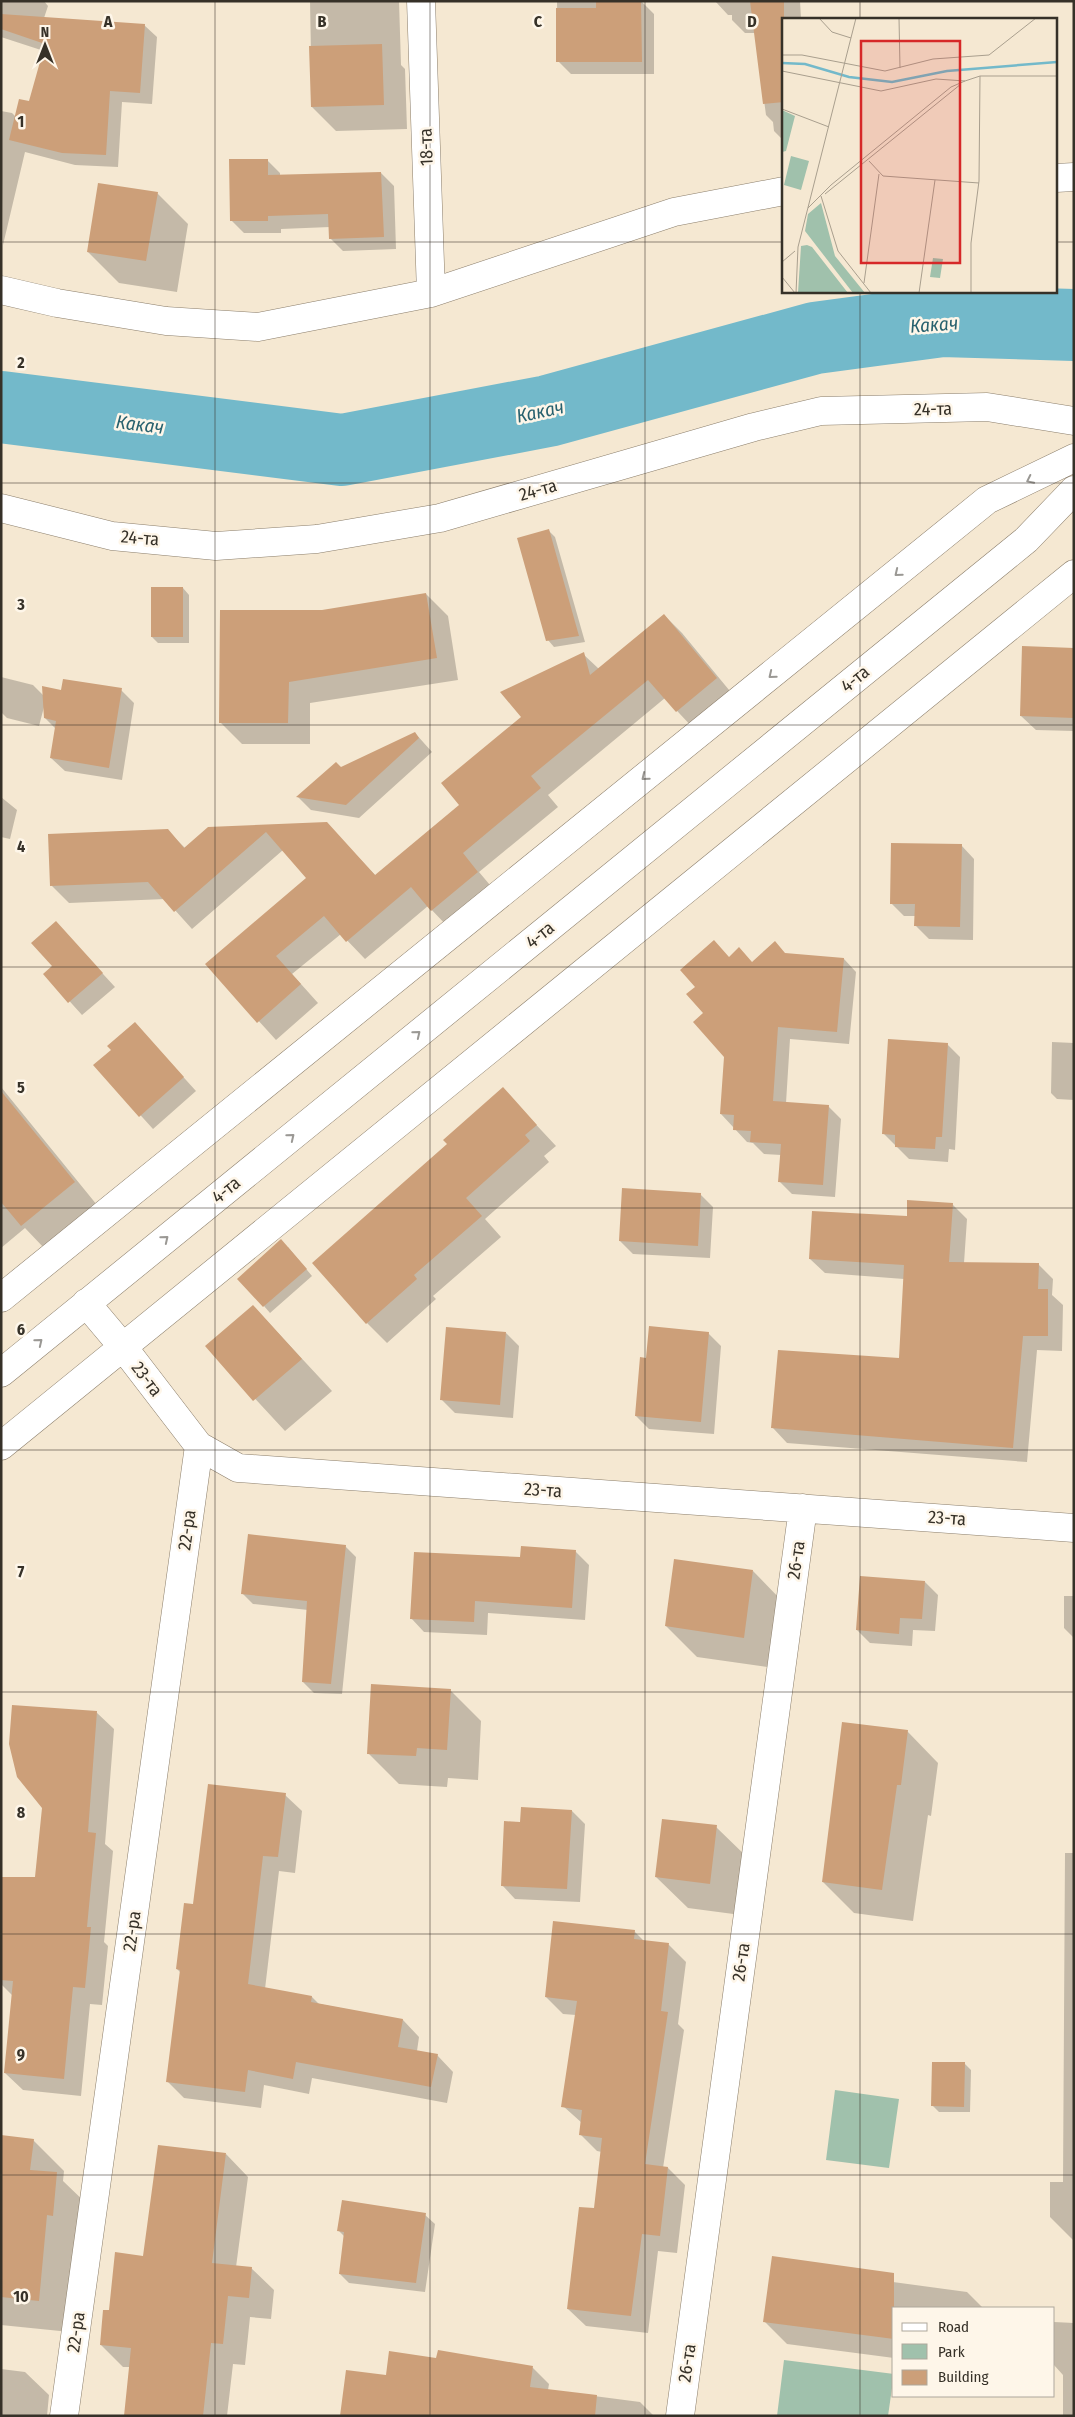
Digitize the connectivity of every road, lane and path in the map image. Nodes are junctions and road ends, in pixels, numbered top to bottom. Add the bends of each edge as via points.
1 (421, 1) edge
2 (1074, 177) edge
3 (1058, 178) edge
4 (782, 191) edge
5 (1, 290) edge
6 (431, 293) junction
7 (1074, 421) edge
8 (1074, 458) edge
9 (1074, 490) edge
10 (1, 508) edge
11 (1074, 574) edge
12 (1, 1298) edge
13 (86, 1303) junction
14 (123, 1347) junction
15 (1, 1373) edge
16 (1, 1446) edge
17 (199, 1446) junction
18 (803, 1508) junction
19 (1074, 1528) edge
20 (64, 2416) edge
21 (680, 2416) edge

1 - 6 street, 18-та
2 - 3 street
4 - 6 street via 674,212
5 - 6 street via 166,321 258,327
7 - 10 street, 24-та via 987,407 820,411 754,426 440,518 317,539 216,546 122,537
8 -> 12 street via 987,500
13 -> 9 street, 4-та via 1026,540
11 - 14 street
13 - 14 street, 23-та
15 -> 13 street, 4-та
14 - 16 street
14 - 17 street, 23-та
17 - 18 street, 23-та via 238,1468
17 - 20 street, 22-ра
18 - 19 street, 23-та
18 - 21 street, 26-та

